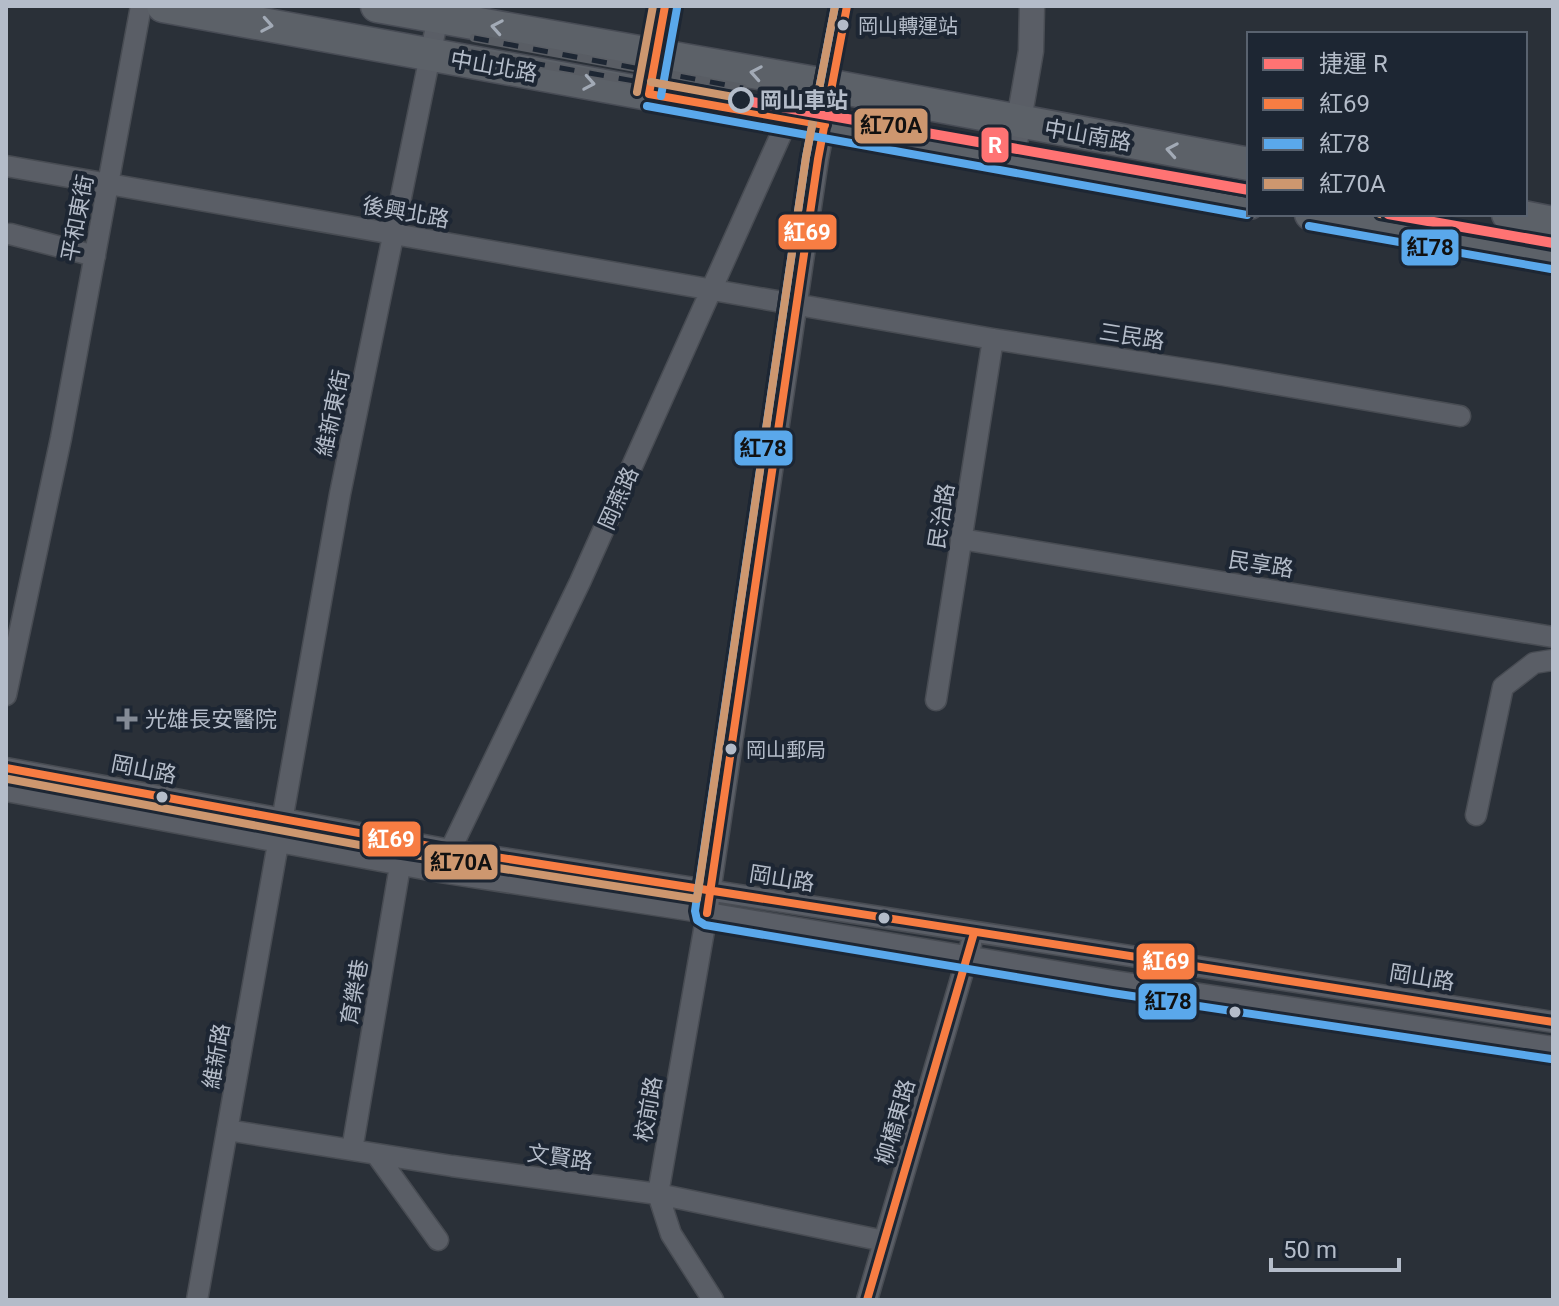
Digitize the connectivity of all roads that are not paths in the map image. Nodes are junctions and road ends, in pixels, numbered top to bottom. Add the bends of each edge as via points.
1 (141, 6) edge
2 (163, 6) edge
3 (377, 6) edge
4 (1032, 6) edge
5 (438, 17) junction
6 (430, 54) junction
7 (832, 86) junction
8 (788, 119) junction
9 (1019, 122) junction
10 (825, 125) junction
11 (1012, 160) junction
12 (1247, 164) edge
13 (6, 166) edge
14 (108, 183) junction
15 (1247, 203) edge
16 (1322, 216) edge
17 (1518, 216) edge
18 (1553, 223) edge
19 (10, 234) dead end
20 (393, 234) junction
21 (95, 256) junction
22 (1553, 257) edge
23 (712, 289) junction
24 (797, 305) junction
25 (993, 339) junction
26 (1460, 416) dead end
27 (961, 539) junction
28 (1553, 637) edge
29 (1553, 660) edge
30 (6, 695) edge
31 (936, 700) dead end
32 (6, 768) edge
33 (6, 791) edge
34 (1476, 815) dead end
35 (282, 820) junction
36 (404, 842) junction
37 (278, 843) junction
38 (451, 850) junction
39 (400, 865) junction
40 (440, 872) junction
41 (709, 891) junction
42 (707, 913) junction
43 (974, 933) junction
44 (967, 956) junction
45 (1553, 1022) edge
46 (1553, 1047) edge
47 (227, 1130) junction
48 (352, 1150) junction
49 (376, 1154) junction
50 (658, 1194) junction
51 (438, 1240) dead end
52 (884, 1241) junction
53 (197, 1300) edge
54 (713, 1300) edge
55 (867, 1300) edge

1 - 14 street, 平和東街
2 -> 6 main road, 中山北路
3 - 5 main road, 中山北路
4 - 9 street via 1031,51
5 - 6 street, 維新東街
7 -> 5 main road, 中山北路
6 -> 8 main road, 中山北路
6 - 20 street, 維新東街
7 - 9 main road, 中山南路
7 - 10 street, 校前路
8 - 10 main road, 中山北路
8 - 23 street, 岡燕路
9 - 11 street
12 -> 9 main road, 中山南路
10 - 11 main road, 中山南路
10 - 24 street, 校前路
11 - 15 main road, 中山南路
13 - 14 street, 後興北路
14 - 20 street, 後興北路
14 - 21 street, 平和東街
16 - 22 main road
17 - 18 main road
19 - 21 street
20 - 23 street, 後興北路
20 - 35 street, 維新東街
21 - 30 street, 平和東街
23 - 24 street, 後興北路
23 - 38 street, 岡燕路
24 - 25 street, 三民路
24 - 41 street, 校前路
25 - 26 street, 三民路
25 - 27 street, 民治路
27 - 28 street, 民享路
27 - 31 street, 民治路
29 - 34 street via 1534,663 1503,687
32 - 35 street, 岡山路
33 - 37 street, 岡山路
35 - 36 street, 岡山路
35 - 37 street, 維新路
36 - 38 street, 岡山路
36 - 39 street, 育樂巷
37 - 39 street, 岡山路
37 - 47 street, 維新路
38 - 40 street, 岡燕路
38 - 41 street, 岡山路
39 - 40 street, 岡山路
39 - 48 street, 育樂巷
40 - 42 street, 岡山路
41 - 42 street, 校前路
41 - 43 street, 岡山路
42 - 44 street, 岡山路
42 - 50 street, 校前路
43 - 44 street, 柳橋東路
43 - 45 street, 岡山路
44 - 46 street, 岡山路
44 - 52 street, 柳橋東路
47 - 48 street, 文賢路
47 - 53 street, 維新路
48 - 49 street, 文賢路
49 - 50 street, 文賢路
49 - 51 street
50 - 52 street, 文賢路
50 - 54 street, 校前路 via 671,1234
52 - 55 street, 柳橋東路

